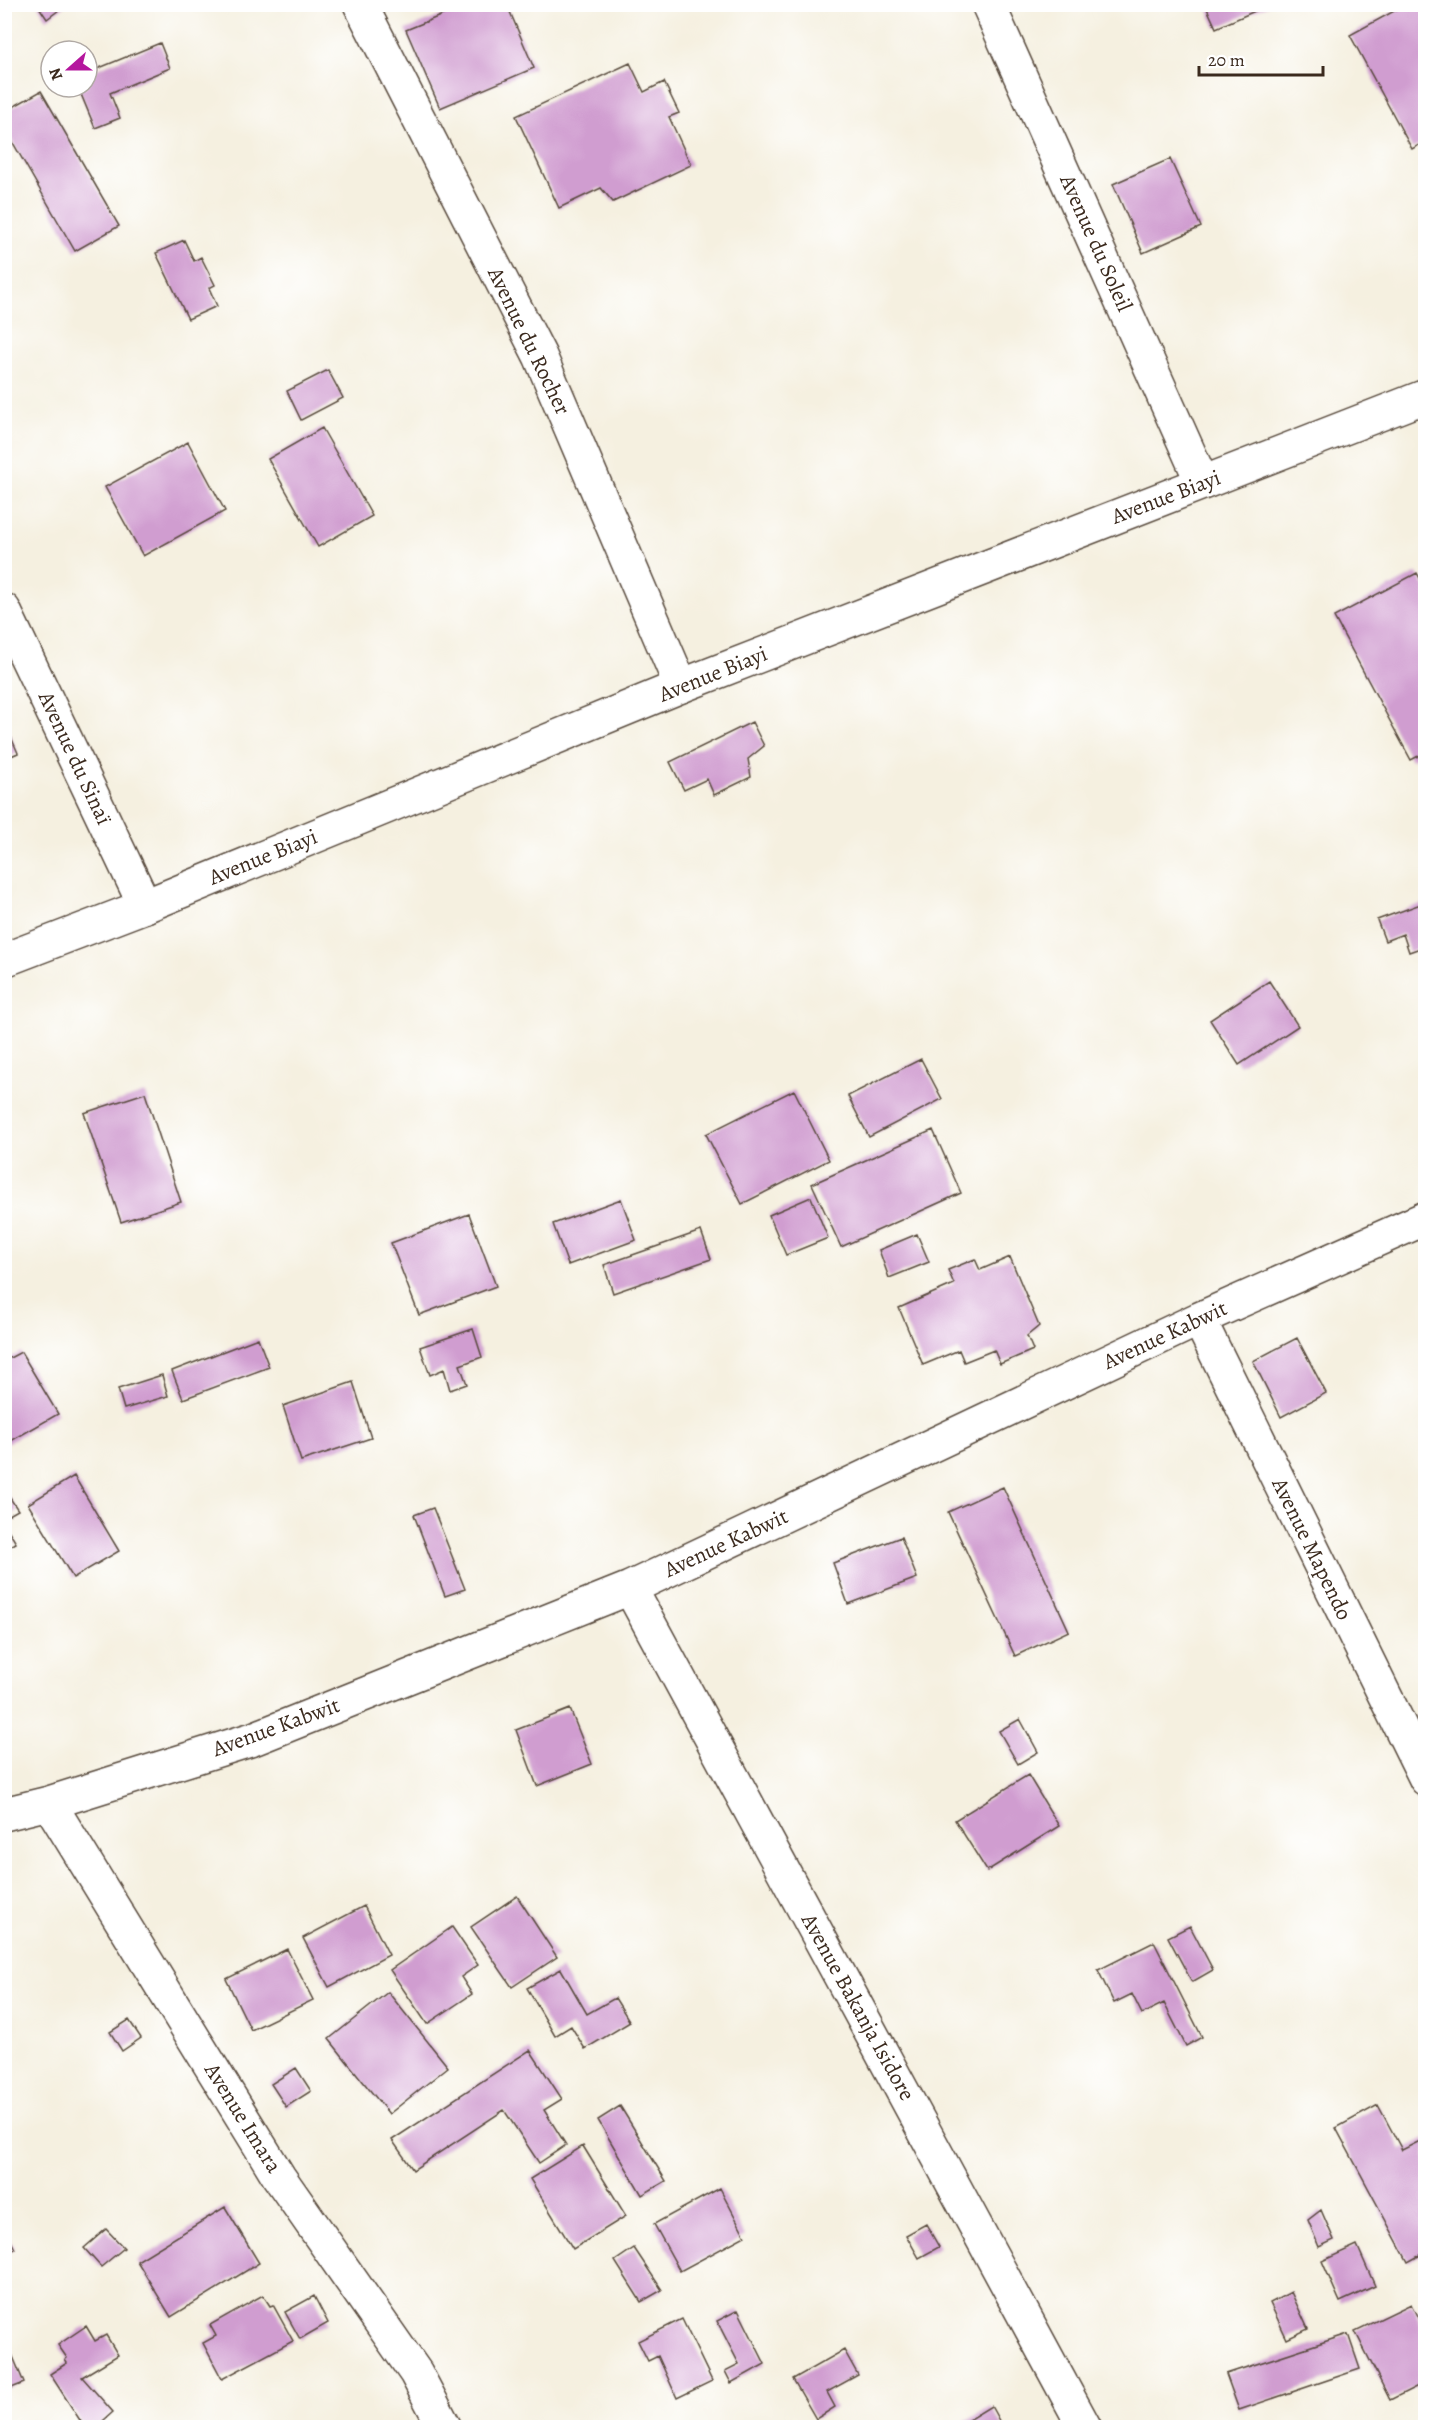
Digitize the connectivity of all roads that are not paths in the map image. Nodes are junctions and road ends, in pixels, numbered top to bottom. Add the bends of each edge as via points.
1 (360, 4) edge
2 (988, 4) edge
3 (1425, 396) edge
4 (1202, 482) junction
5 (4, 610) edge
6 (681, 686) junction
7 (145, 906) junction
8 (4, 960) edge
9 (1425, 1218) edge
10 (1199, 1319) junction
11 (630, 1588) junction
12 (1425, 1779) edge
13 (49, 1803) junction
14 (4, 1814) edge
15 (445, 2427) edge
16 (1085, 2427) edge

1 - 6 street, Avenue du Rocher via 540,356
2 - 4 street, Avenue du Soleil
3 - 4 street, Avenue Biayi
4 - 6 street, Avenue Biayi
5 - 7 street, Avenue du Sinaï
6 - 7 street, Avenue Biayi
7 - 8 street, Avenue Biayi
9 - 10 street, Avenue Kabwit
10 - 11 street, Avenue Kabwit
10 - 12 street, Avenue Mapendo
11 - 13 street, Avenue Kabwit via 253,1739
11 - 16 street, Avenue Bakanja Isidore
13 - 14 street, Avenue Kabwit
13 - 15 street, Avenue Imara via 279,2177 416,2373

